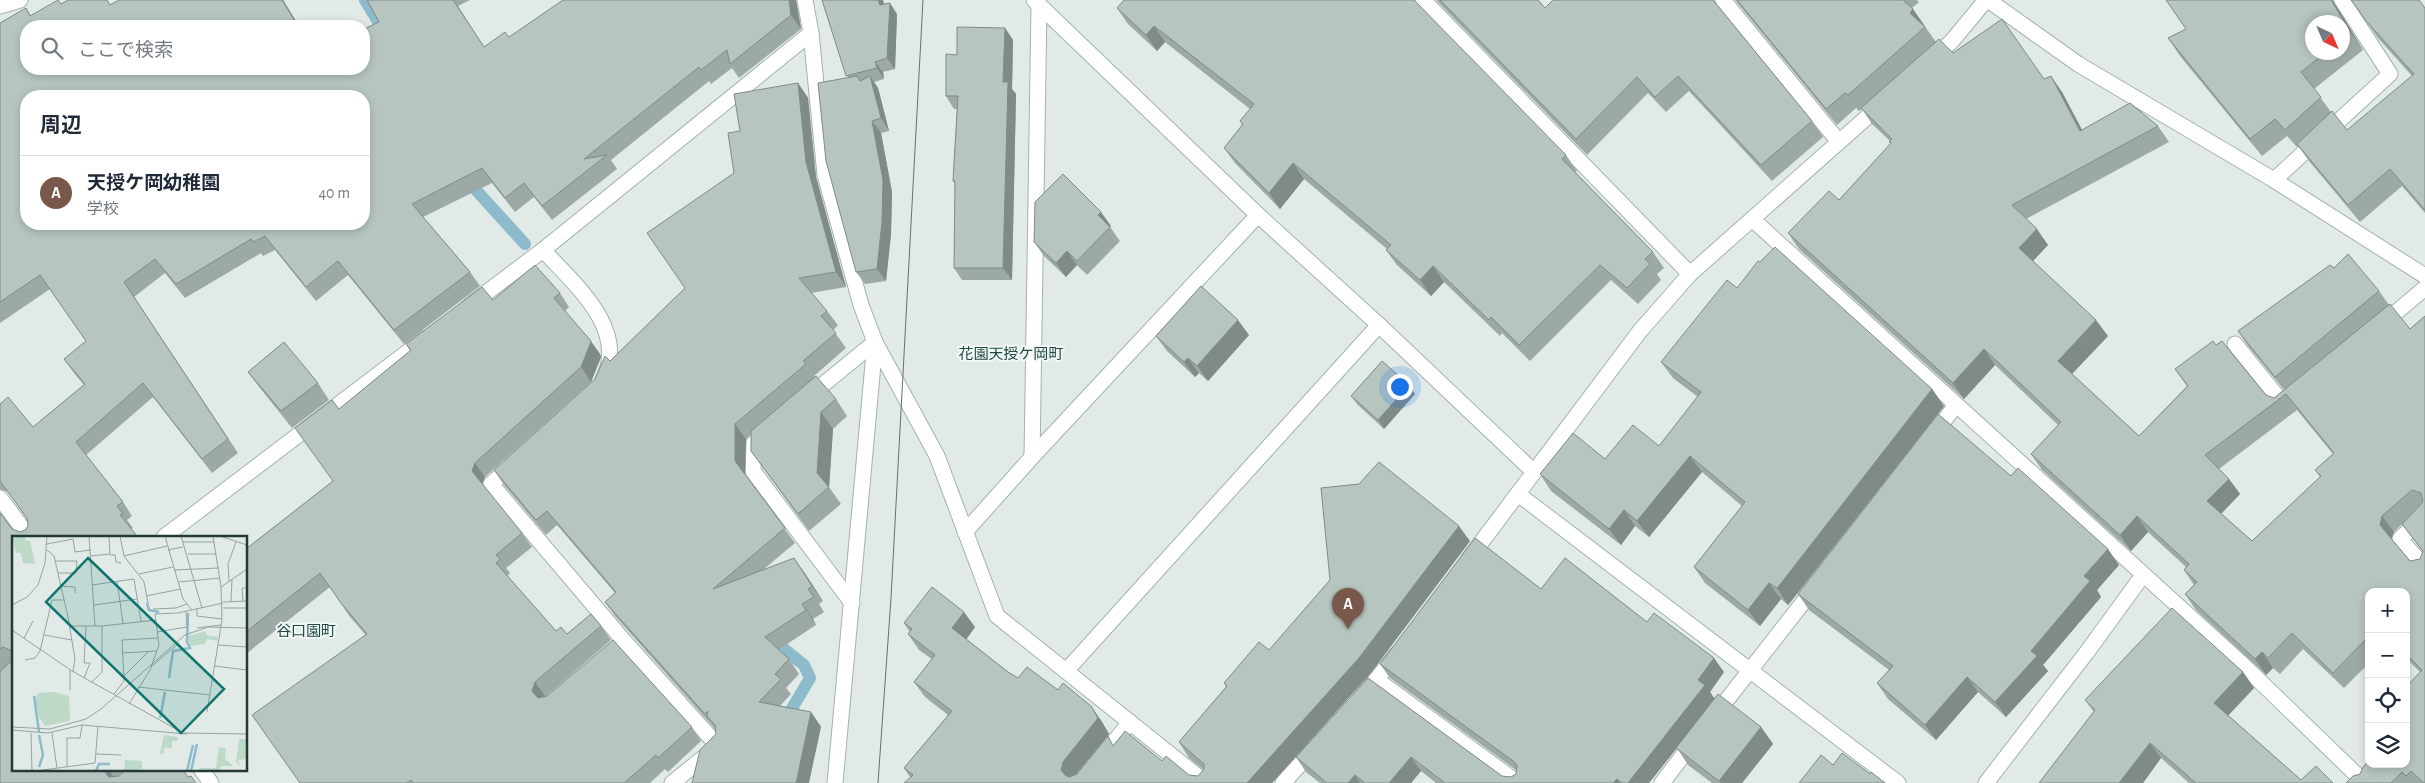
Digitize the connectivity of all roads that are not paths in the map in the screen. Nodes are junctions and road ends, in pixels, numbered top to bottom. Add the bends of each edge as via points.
1 (20, 0) edge
2 (805, 0) edge
3 (1423, 0) edge
4 (1723, 0) edge
5 (1987, 0) edge
6 (2342, 0) edge
7 (1036, 2) edge
8 (0, 6) edge
9 (811, 33) junction
10 (1924, 66) edge
11 (1896, 92) edge
12 (1839, 142) junction
13 (2274, 180) junction
14 (1258, 215) junction
15 (1752, 219) junction
16 (543, 250) junction
17 (1690, 274) junction
18 (2425, 276) edge
19 (2425, 288) edge
20 (456, 315) edge
21 (1379, 325) junction
22 (440, 327) edge
23 (2366, 337) edge
24 (875, 342) junction
25 (2235, 344) dead end
26 (2299, 392) edge
27 (592, 394) edge
28 (799, 405) edge
29 (1956, 405) junction
30 (769, 430) edge
31 (1926, 444) edge
32 (527, 452) edge
33 (1032, 457) junction
34 (1534, 472) junction
35 (1518, 494) junction
36 (0, 498) edge
37 (2425, 515) edge
38 (966, 532) junction
39 (28, 536) edge
40 (165, 536) edge
41 (2425, 568) edge
42 (1460, 572) edge
43 (2143, 574) junction
44 (1822, 577) edge
45 (852, 603) junction
46 (624, 641) junction
47 (1407, 641) edge
48 (609, 653) edge
49 (1066, 671) junction
50 (1749, 671) junction
51 (1378, 680) junction
52 (1350, 709) edge
53 (1130, 722) junction
54 (1324, 739) edge
55 (202, 770) edge
56 (211, 783) edge
57 (672, 783) edge
58 (835, 783) edge
59 (1081, 783) edge
60 (1206, 783) edge
61 (1283, 783) edge
62 (1518, 783) edge
63 (1662, 783) edge
64 (1898, 783) edge
65 (1986, 783) edge
66 (2365, 783) edge

1 - 8 street
2 - 9 street
3 - 17 street
4 - 12 street
5 - 10 street via 1952,41
5 - 13 street via 2078,64
6 - 13 street via 2390,74
7 - 14 street
7 - 33 street
9 - 16 street
9 - 24 street via 825,176 861,305
11 - 12 street
12 - 15 street
13 - 18 street
14 - 21 street
14 - 33 street
15 - 17 street
15 - 29 street
16 - 20 street
16 - 27 street via 586,297 605,329 610,358 599,388
17 - 34 street via 1640,331
19 - 23 street
21 - 34 street
21 - 49 street
22 - 40 street
24 - 28 street
24 - 38 street via 937,456
24 - 45 street
25 - 26 street via 2284,404
29 - 31 street
29 - 43 street
30 - 45 street via 754,443 753,471
32 - 46 street via 491,484
33 - 38 street
34 - 35 street
35 - 42 street
35 - 50 street
36 - 39 street
37 - 41 street via 2400,539
38 - 49 street via 997,616
43 - 65 street
43 - 66 street
44 - 50 street
45 - 58 street
46 - 48 street
46 - 57 street via 718,746
47 - 51 street
49 - 53 street
50 - 63 street
50 - 64 street
51 - 52 street
51 - 62 street
53 - 59 street
53 - 60 street
54 - 61 street
55 - 56 street

